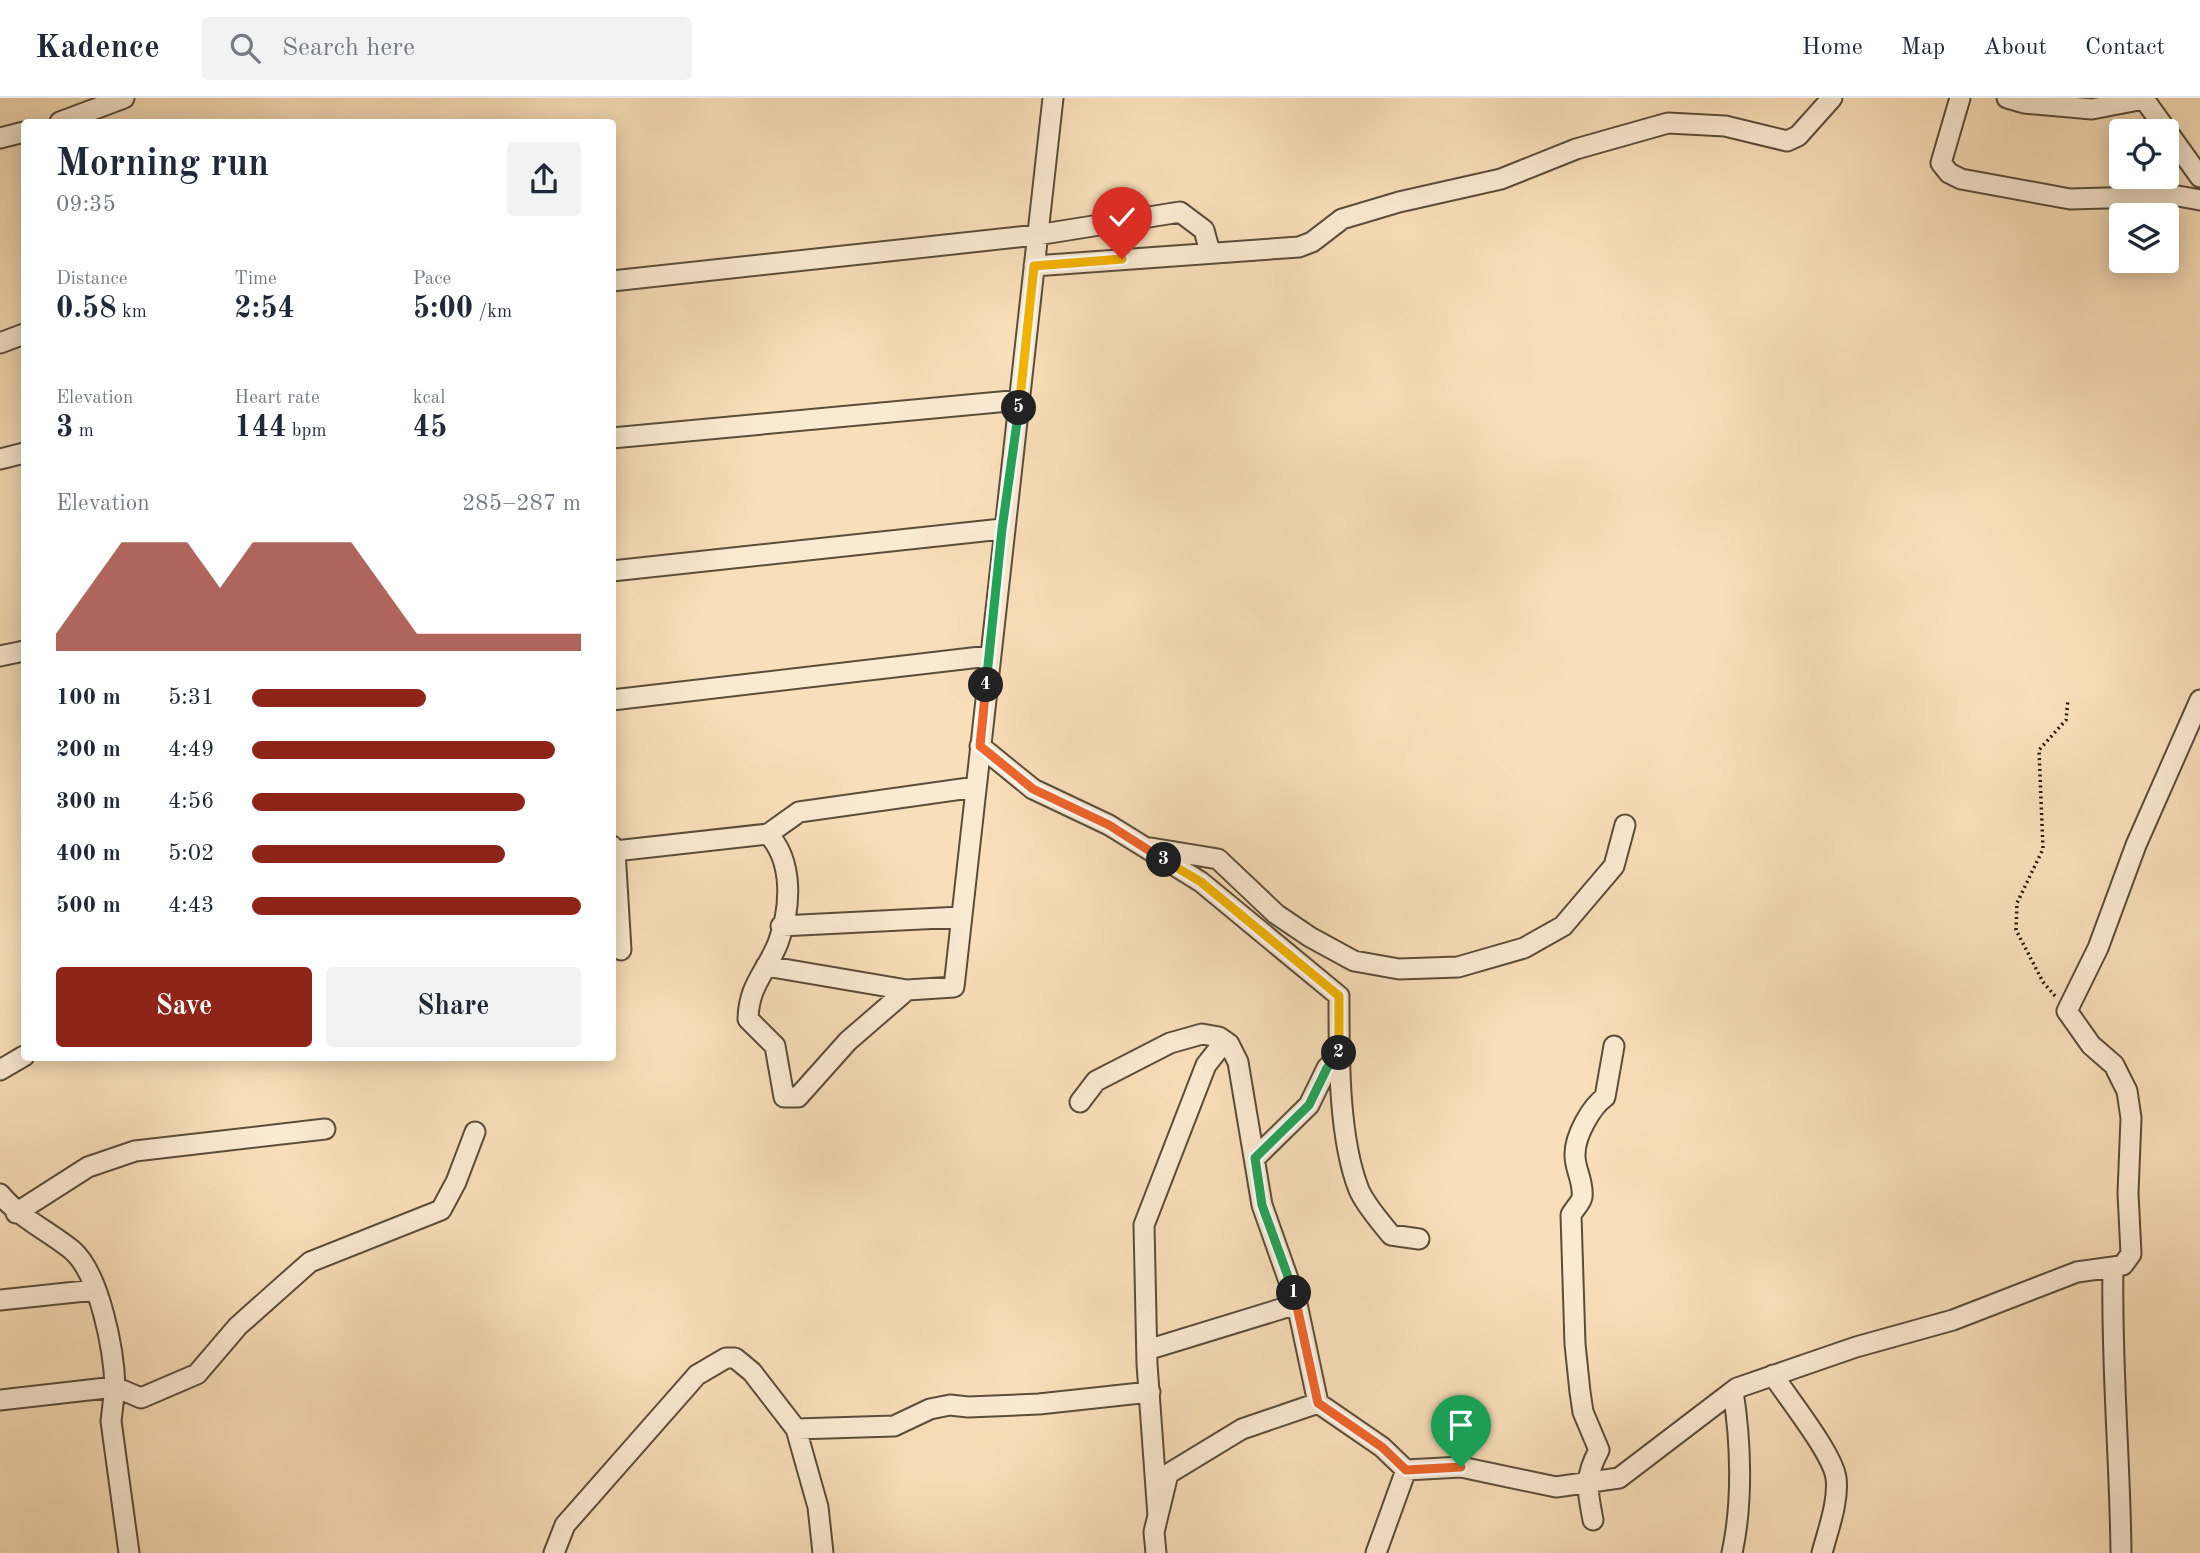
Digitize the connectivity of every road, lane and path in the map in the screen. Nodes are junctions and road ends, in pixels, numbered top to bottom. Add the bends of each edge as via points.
1 (124, 98) edge
2 (1053, 98) edge
3 (1832, 98) edge
4 (1960, 98) edge
5 (2007, 98) edge
6 (68, 119) edge
7 (21, 133) edge
8 (0, 138) edge
9 (2200, 177) edge
10 (2200, 200) edge
11 (1037, 235) junction
12 (1210, 252) junction
13 (1034, 266) junction
14 (616, 281) edge
15 (21, 335) edge
16 (0, 343) edge
17 (1020, 400) junction
18 (616, 438) edge
19 (21, 454) edge
20 (0, 459) edge
21 (1002, 529) junction
22 (616, 571) edge
23 (21, 652) edge
24 (0, 656) edge
25 (989, 656) junction
26 (616, 700) edge
27 (2067, 700) dead end
28 (2200, 700) edge
29 (980, 746) junction
30 (976, 787) junction
31 (1625, 825) dead end
32 (768, 834) junction
33 (1143, 846) junction
34 (616, 848) edge
35 (616, 877) edge
36 (961, 917) junction
37 (781, 926) junction
38 (621, 950) dead end
39 (766, 966) junction
40 (907, 990) junction
41 (2067, 1011) junction
42 (1225, 1041) junction
43 (1614, 1046) dead end
44 (1339, 1055) junction
45 (21, 1058) edge
46 (0, 1070) edge
47 (1080, 1102) dead end
48 (325, 1129) dead end
49 (475, 1132) dead end
50 (1255, 1158) junction
51 (0, 1194) edge
52 (16, 1213) junction
53 (1419, 1239) dead end
54 (2113, 1267) junction
55 (95, 1290) junction
56 (0, 1300) edge
57 (1297, 1304) junction
58 (1147, 1350) junction
59 (1773, 1375) junction
60 (115, 1387) junction
61 (1733, 1391) junction
62 (1150, 1392) junction
63 (0, 1400) edge
64 (1318, 1403) junction
65 (796, 1429) junction
66 (1406, 1470) junction
67 (1586, 1483) junction
68 (1158, 1516) junction
69 (1592, 1520) dead end
70 (129, 1553) edge
71 (554, 1553) edge
72 (823, 1553) edge
73 (1156, 1553) edge
74 (1376, 1553) edge
75 (1732, 1553) edge
76 (1822, 1553) edge
77 (2121, 1553) edge

1 - 6 street
2 - 11 street
3 - 12 street via 1798,136 1787,141 1725,126 1668,123 1576,149 1501,179 1342,219 1299,247
4 - 10 street via 1941,163 1961,179 2070,199 2178,195
5 - 9 street via 2092,109 2144,99
7 - 8 street
11 - 12 street via 1180,212 1204,230
11 - 13 street
11 - 14 street
12 - 13 street
13 - 17 street
15 - 16 street
17 - 18 street
17 - 21 street
19 - 20 street
21 - 22 street
21 - 25 street
23 - 24 street
25 - 26 street
25 - 29 street
27 - 41 path via 2066,720 2039,750 2043,849 2017,903 2016,930 2043,982
28 - 41 street via 2136,845 2098,948
29 - 30 street
29 - 33 street via 1033,789
30 - 32 street via 799,812
30 - 36 street
31 - 33 street via 1614,866 1563,926 1524,948 1458,967 1399,969 1354,961 1276,914 1218,859
32 - 34 street
32 - 37 street via 781,848 789,889
33 - 44 street via 1201,882 1339,996
35 - 38 street
36 - 37 street
36 - 40 street via 954,987
37 - 39 street
39 - 40 street
39 - 40 street via 749,998 748,1019 775,1046 784,1097 799,1097 848,1041
41 - 54 street via 2091,1045 2113,1065 2127,1091 2131,1254 2123,1265
42 - 47 street via 1202,1034 1170,1043 1096,1081
42 - 50 street via 1238,1062
42 - 58 street via 1206,1065 1144,1225
43 - 67 street via 1610,1084 1589,1116 1574,1154 1582,1200 1571,1215 1575,1344 1583,1412 1599,1450
44 - 50 street via 1327,1068 1309,1105
44 - 53 street via 1349,1159 1360,1193 1391,1235
45 - 46 street
48 - 52 street via 135,1151 88,1167
49 - 60 street via 441,1210 310,1262 238,1326 197,1374 141,1398
50 - 57 street via 1262,1205
51 - 52 street
52 - 55 street via 74,1252
54 - 59 street via 2077,1272 1953,1320
54 - 77 street via 2111,1350 2120,1457
55 - 56 street
55 - 60 street via 108,1334
57 - 58 street
57 - 64 street
58 - 62 street
59 - 61 street
59 - 76 street via 1836,1474 1837,1490
60 - 63 street
60 - 70 street via 111,1421
61 - 67 street via 1619,1478
61 - 75 street via 1739,1427 1738,1528
62 - 65 street via 1039,1404 950,1405 894,1426
62 - 68 street
64 - 66 street via 1382,1447
64 - 68 street via 1242,1429 1168,1474
65 - 71 street via 752,1372 735,1358 726,1358 697,1375 565,1525
65 - 72 street via 818,1507
66 - 67 street via 1461,1467 1556,1487
66 - 74 street
67 - 69 street
68 - 73 street

